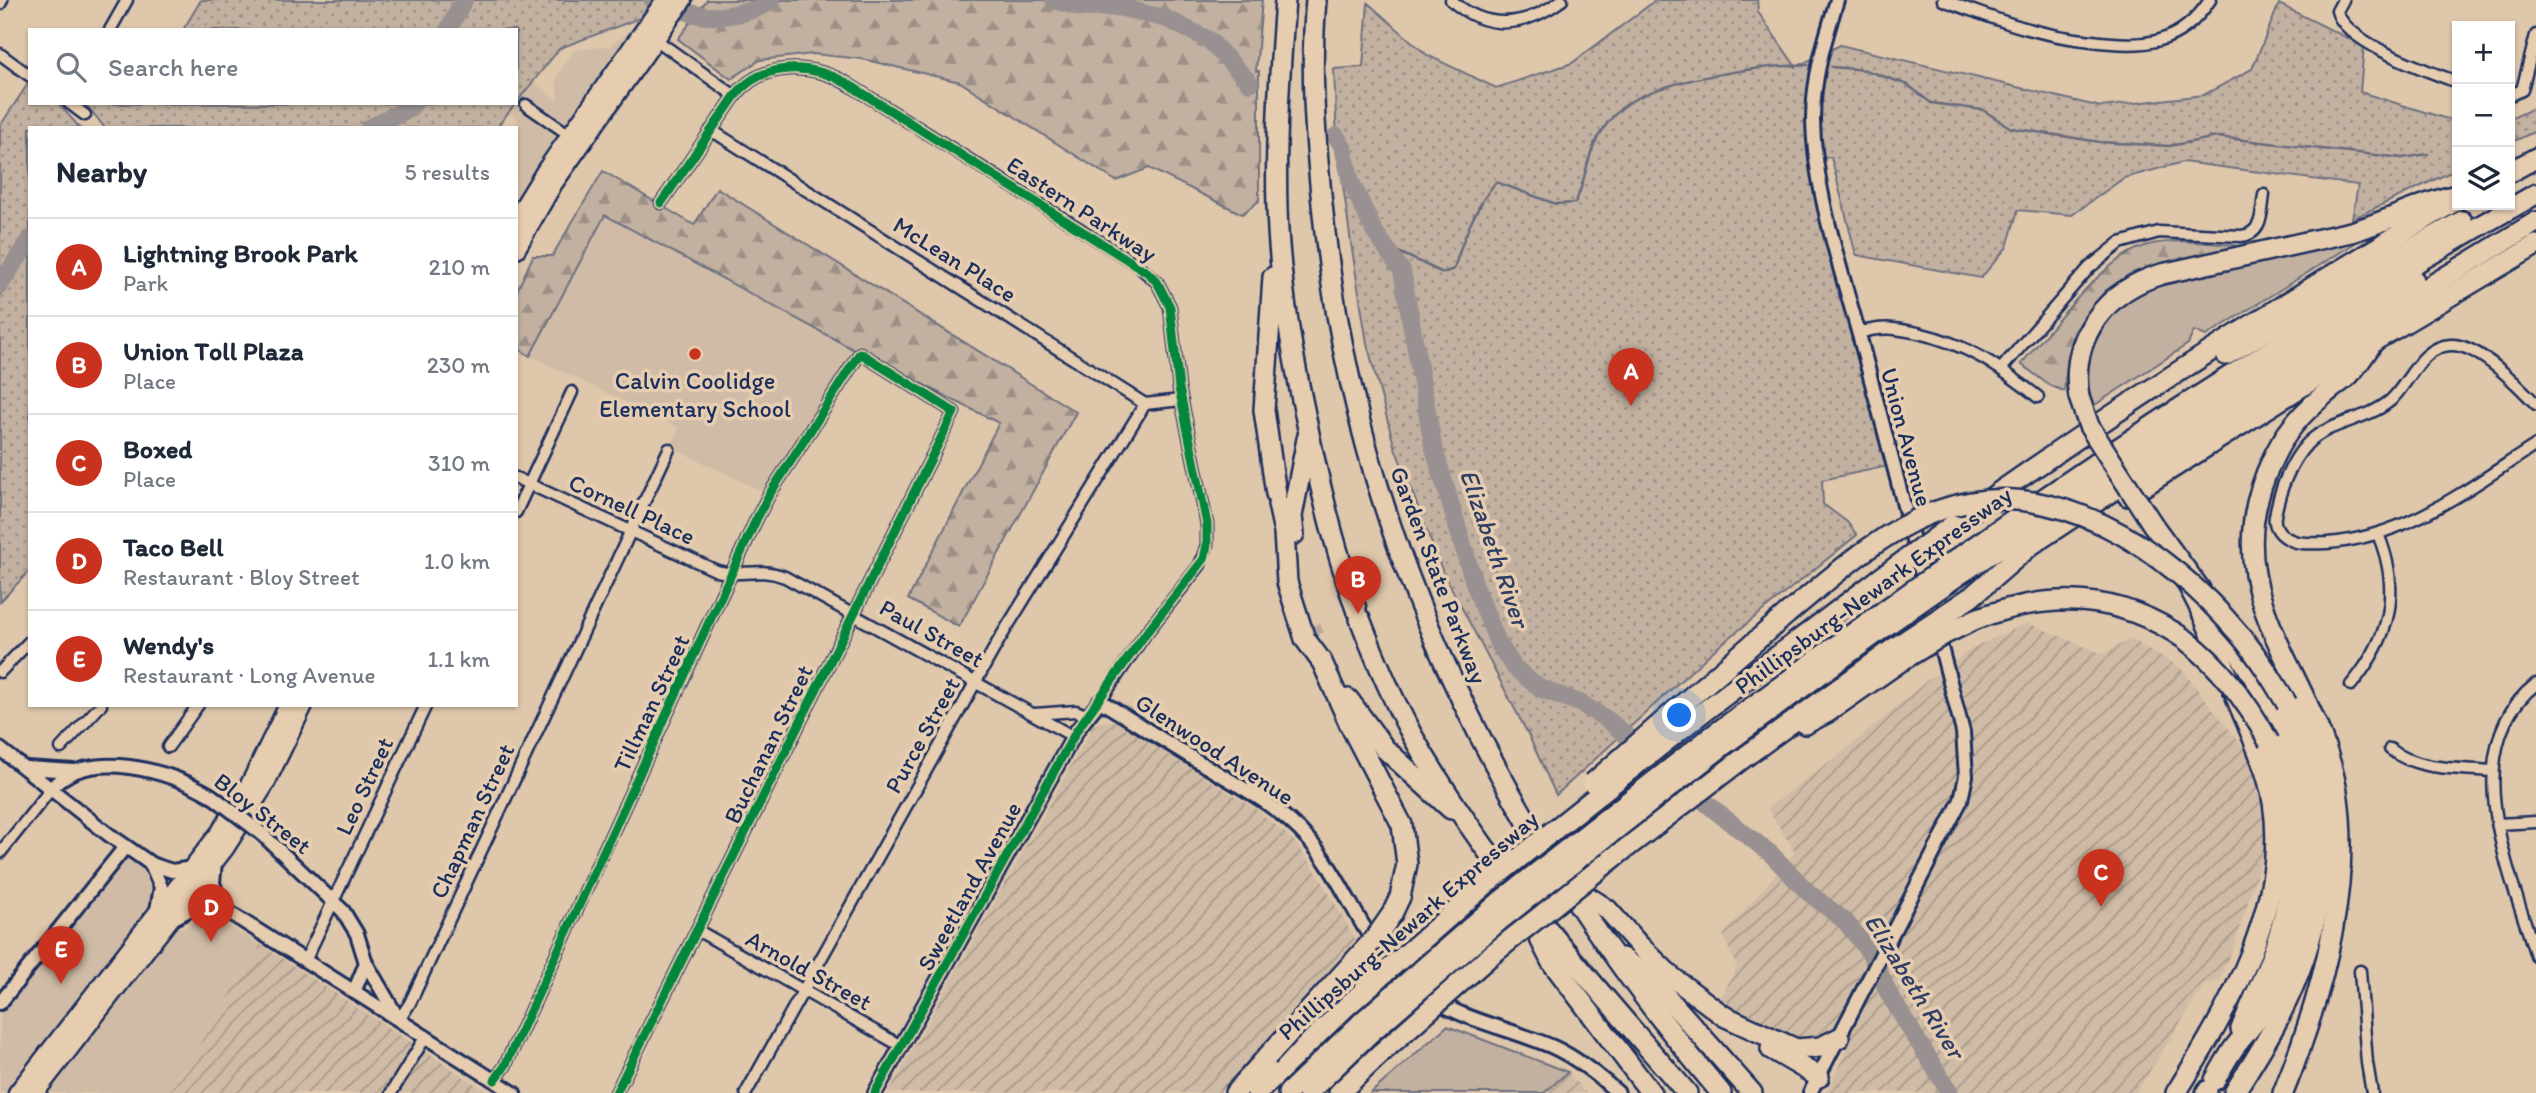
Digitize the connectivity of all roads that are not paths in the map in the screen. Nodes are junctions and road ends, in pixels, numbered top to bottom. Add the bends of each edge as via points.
1 (127, 0) edge
2 (666, 0) edge
3 (682, 0) edge
4 (1285, 0) edge
5 (1316, 0) edge
6 (1451, 0) edge
7 (1562, 0) edge
8 (1837, 0) edge
9 (1943, 0) edge
10 (2210, 0) edge
11 (2343, 0) edge
12 (1958, 2) edge
13 (111, 28) edge
14 (656, 29) junction
15 (2536, 35) edge
16 (0, 54) edge
17 (28, 75) edge
18 (2452, 80) edge
19 (2515, 93) edge
20 (735, 96) junction
21 (72, 105) edge
22 (526, 105) dead end
23 (85, 115) dead end
24 (711, 130) junction
25 (571, 136) junction
26 (2536, 158) edge
27 (2515, 169) edge
28 (2536, 183) edge
29 (2515, 194) edge
30 (2536, 194) edge
31 (2264, 195) dead end
32 (2452, 196) edge
33 (661, 203) dead end
34 (2452, 203) edge
35 (1277, 210) junction
36 (2485, 210) edge
37 (2536, 211) edge
38 (518, 217) edge
39 (2536, 222) edge
40 (518, 244) edge
41 (2536, 244) edge
42 (1858, 332) junction
43 (2374, 341) junction
44 (860, 353) joint
45 (2001, 369) junction
46 (572, 392) dead end
47 (2038, 397) dead end
48 (1181, 400) junction
49 (1145, 404) junction
50 (2536, 404) edge
51 (1308, 431) junction
52 (2536, 445) edge
53 (669, 449) dead end
54 (518, 479) edge
55 (529, 484) junction
56 (2001, 490) junction
57 (518, 508) edge
58 (2153, 525) junction
59 (631, 531) junction
60 (2378, 534) junction
61 (1962, 564) junction
62 (732, 573) junction
63 (1971, 597) junction
64 (854, 614) junction
65 (28, 643) edge
66 (1897, 655) junction
67 (1325, 668) junction
68 (0, 672) edge
69 (976, 681) junction
70 (2536, 684) edge
71 (2351, 685) dead end
72 (1100, 701) junction
73 (99, 707) edge
74 (197, 707) edge
75 (288, 707) edge
76 (302, 707) edge
77 (425, 707) edge
78 (1031, 713) junction
79 (1088, 716) junction
80 (1074, 737) junction
81 (168, 747) dead end
82 (61, 748) dead end
83 (0, 749) edge
84 (2390, 749) dead end
85 (25, 768) junction
86 (74, 771) junction
87 (2493, 771) junction
88 (51, 789) junction
89 (2536, 822) edge
90 (2497, 824) junction
91 (1471, 827) junction
92 (2291, 828) junction
93 (125, 847) junction
94 (0, 853) edge
95 (215, 861) junction
96 (151, 864) junction
97 (194, 868) junction
98 (1563, 881) junction
99 (1511, 882) junction
100 (1485, 885) junction
101 (334, 901) junction
102 (222, 908) junction
103 (160, 922) junction
104 (696, 930) junction
105 (1609, 950) junction
106 (2536, 956) edge
107 (2325, 960) junction
108 (305, 961) junction
109 (366, 963) junction
110 (2360, 971) dead end
111 (803, 990) junction
112 (354, 992) junction
113 (0, 1003) edge
114 (1724, 1016) junction
115 (400, 1020) junction
116 (1367, 1026) junction
117 (426, 1036) junction
118 (1839, 1038) junction
119 (901, 1046) junction
120 (2234, 1048) junction
121 (2203, 1049) junction
122 (495, 1080) junction
123 (1814, 1085) edge
124 (2209, 1088) edge
125 (18, 1093) edge
126 (34, 1093) edge
127 (391, 1093) edge
128 (514, 1093) edge
129 (616, 1093) edge
130 (746, 1093) edge
131 (875, 1093) edge
132 (1235, 1093) edge
133 (1257, 1093) edge
134 (1288, 1093) edge
135 (1308, 1093) edge
136 (1339, 1093) edge
137 (1618, 1093) edge
138 (1651, 1093) edge
139 (1687, 1093) edge
140 (1721, 1093) edge
141 (1752, 1093) edge
142 (2176, 1093) edge
143 (2234, 1093) edge
144 (2271, 1093) edge
145 (2283, 1093) edge
146 (2372, 1093) edge

1 - 13 street
2 - 14 highway
3 - 14 highway
4 - 35 highway
5 - 98 highway, Garden State Parkway via 1318,167 1328,261 1359,422 1391,527 1457,693
6 - 7 street via 1482,19 1516,22 1539,15
8 - 42 street, Union Avenue via 1820,59 1813,119 1819,176
9 - 12 street
10 - 12 street via 2184,29 2159,41 2132,45 2032,32
11 - 18 street via 2337,10 2345,25 2389,56
14 - 20 street
14 - 25 highway
14 - 40 highway via 553,183
15 - 19 street via 2522,90
16 - 17 street
20 - 24 street, Eastern Parkway
20 - 48 street, Eastern Parkway via 747,82 773,70 811,70 835,77 1147,272 1170,307
21 - 23 street
22 - 25 street
24 - 33 street, Eastern Parkway
24 - 49 street, McLean Place
25 - 38 highway
26 - 27 highway
28 - 29 highway
30 - 61 highway, Phillipsburg-Newark Expressway via 2223,380 2102,458
31 - 45 street via 2259,226 2251,234 2159,232 2110,250
32 - 58 highway, bridge via 2351,232 2162,274 2108,303 2088,331 2078,364 2079,397 2089,426
34 - 56 highway, Phillipsburg-Newark Expressway via 2223,341
35 - 51 highway via 1287,317
35 - 67 highway via 1264,411 1284,533 1285,574 1305,639
36 - 56 highway via 2334,290 2087,444
37 - 61 highway, Phillipsburg-Newark Expressway via 2257,376
39 - 63 highway via 2389,311 2031,545
41 - 43 highway
42 - 45 street via 1878,327 1940,338
42 - 118 street, Union Avenue via 1958,715 1966,765 1961,800
43 - 63 highway
43 - 107 highway via 2349,374 2320,397 2283,441 2267,473 2254,525 2258,596 2324,744 2338,799 2339,870
44 - 62 street, Tillman Street via 769,495
44 - 64 street, Buchanan Street via 954,412
45 - 47 street
46 - 55 street
48 - 49 street
48 - 72 street, Eastern Parkway via 1207,524 1206,552
49 - 69 street, Purce Street
50 - 60 street via 2513,380 2457,345 2434,349 2423,358 2388,402 2309,442 2288,473 2274,519 2277,529 2295,542 2344,541
51 - 67 highway via 1292,516 1298,581
51 - 91 highway via 1330,530 1358,614 1412,733
52 - 60 street via 2435,510
53 - 59 street, Chapman Street
54 - 55 street, Cornell Place
55 - 57 street
55 - 59 street, Cornell Place
56 - 100 highway, Phillipsburg-Newark Expressway, bridge via 1694,719
58 - 120 highway via 2202,592 2279,724 2304,797 2305,873 2291,943 2270,1000
58 - 121 highway via 2211,633 2265,771 2274,813 2274,860 2265,908 2239,979
59 - 62 street, Cornell Place via 717,571
59 - 115 street, Chapman Street
60 - 71 street via 2389,572 2389,612 2376,650
61 - 116 highway, Phillipsburg-Newark Expressway, bridge via 1719,740
62 - 64 street, Paul Street via 772,572
62 - 122 street, Tillman Street
63 - 66 highway, bridge
64 - 69 street, Paul Street
64 - 104 street, Buchanan Street
65 - 68 street
66 - 92 highway, bridge via 1976,619 2025,603 2079,600 2132,611 2186,640 2229,681 2253,713 2286,786
66 - 136 highway, bridge via 1746,756 1528,926
67 - 91 highway via 1385,749
67 - 132 highway, bridge via 1402,825 1407,864 1400,897 1376,937
69 - 78 street, Paul Street
69 - 111 street, Purce Street
70 - 87 street via 2507,718
72 - 79 street, Sweetland Avenue
72 - 137 street, Glenwood Avenue via 1256,796 1300,830 1334,872 1378,950 1412,985 1462,1016 1562,1052
73 - 82 street
74 - 81 street
75 - 97 highway via 247,790
76 - 95 highway via 264,785
77 - 101 street, Leo Street
78 - 79 street
78 - 80 street, Paul Street
79 - 80 street, Sweetland Avenue
80 - 119 street, Sweetland Avenue
83 - 85 street
84 - 87 street via 2418,763
85 - 86 street, Bloy Street
85 - 88 street
86 - 88 street
86 - 101 street, Bloy Street, bridge via 99,766 149,770 183,781 212,796 261,833
87 - 90 street
88 - 93 street
88 - 94 street
89 - 90 street
90 - 106 street
91 - 99 highway
92 - 120 highway via 2293,858 2283,919
92 - 121 highway via 2284,884 2263,947 2239,995
93 - 96 street
93 - 113 street
95 - 102 street via 213,883
95 - 103 highway
96 - 97 street via 172,871
96 - 103 street via 161,887
97 - 103 highway
98 - 105 highway, Garden State Parkway
98 - 114 highway via 1607,909 1672,977
99 - 138 highway via 1550,961
99 - 139 highway
100 - 133 highway, Phillipsburg-Newark Expressway, bridge via 1348,1005
100 - 143 highway, bridge via 1563,808 1787,614 1877,543 1924,516 1976,501 2008,500 2063,509 2139,546 2207,599 2264,666 2310,751 2320,788 2325,839 2308,941 2287,1001
101 - 108 street, Leo Street
101 - 109 street, Bloy Street via 354,928
102 - 103 street via 195,906
102 - 108 street, Bloy Street
103 - 125 highway
103 - 126 highway
104 - 111 street, Arnold Street
104 - 129 street, Buchanan Street
105 - 140 highway, Garden State Parkway
105 - 141 highway via 1650,978
107 - 144 highway
107 - 145 highway via 2311,1016
108 - 112 street, Bloy Street
109 - 112 street
109 - 115 street, Bloy Street
110 - 146 street
111 - 119 street, Arnold Street
111 - 130 street, Purce Street
112 - 115 street, Bloy Street
114 - 118 highway via 1796,1049 1815,1049
114 - 123 highway
115 - 117 street, Bloy Street
116 - 134 highway, Phillipsburg-Newark Expressway
116 - 135 highway, Phillipsburg-Newark Expressway
117 - 122 street, Bloy Street
117 - 127 street
118 - 123 street, Union Avenue
119 - 131 street, Sweetland Avenue
120 - 124 highway
121 - 142 highway
122 - 128 street, Bloy Street

